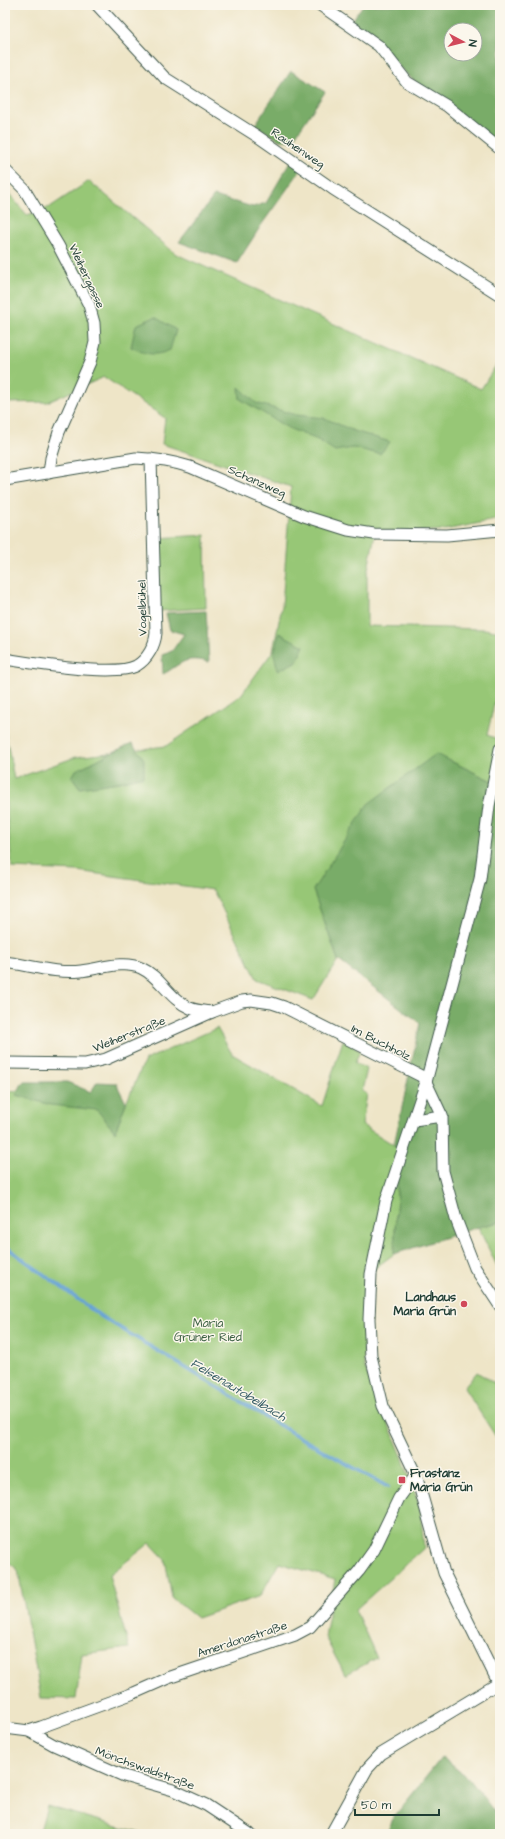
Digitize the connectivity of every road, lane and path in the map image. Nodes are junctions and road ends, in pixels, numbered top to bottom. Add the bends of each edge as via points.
1 (97, 5) edge
2 (320, 5) edge
3 (500, 149) edge
4 (5, 170) edge
5 (500, 295) edge
6 (151, 459) junction
7 (48, 473) junction
8 (5, 480) edge
9 (500, 530) edge
10 (5, 659) edge
11 (500, 749) edge
12 (5, 962) edge
13 (212, 1012) junction
14 (5, 1063) edge
15 (426, 1082) junction
16 (442, 1116) junction
17 (414, 1120) junction
18 (500, 1306) edge
19 (416, 1475) junction
20 (499, 1684) edge
21 (5, 1728) edge
22 (29, 1731) junction
23 (250, 1834) edge
24 (330, 1834) edge

1 - 5 street, Rauhenweg via 165,78
2 - 3 street via 379,46 407,82 447,106
4 - 7 street, Weihergasse via 24,189 58,245 89,305 94,323 95,342 90,362 59,432
6 - 7 street, Schanzweg via 136,458
6 - 9 street, Schanzweg via 180,463 304,516 348,530 374,534 446,535
6 - 10 street, Vogelbühel via 156,633 151,650 136,665 122,669 68,668
7 - 8 street, Schanzweg
11 - 15 street via 489,806 480,879
12 - 13 street via 72,972 123,964 133,965 154,977 179,1002 191,1008
13 - 14 street, Weiherstraße via 106,1060 85,1064
13 - 15 street, Im Buchholz via 242,1001 272,1003 421,1076
15 - 16 street
15 - 17 street
16 - 17 street
16 - 18 street via 443,1171 456,1219 475,1268
17 - 19 street via 386,1201 371,1274 369,1319 371,1356 383,1406
19 - 20 street via 444,1573
19 - 22 street, Amerdonastraße via 399,1498 374,1550 310,1627 295,1636 168,1678
20 - 24 street via 381,1754 367,1769
21 - 22 street, Amerdonastraße
22 - 23 street, Mönchswaldstraße via 124,1776 173,1790 206,1805

